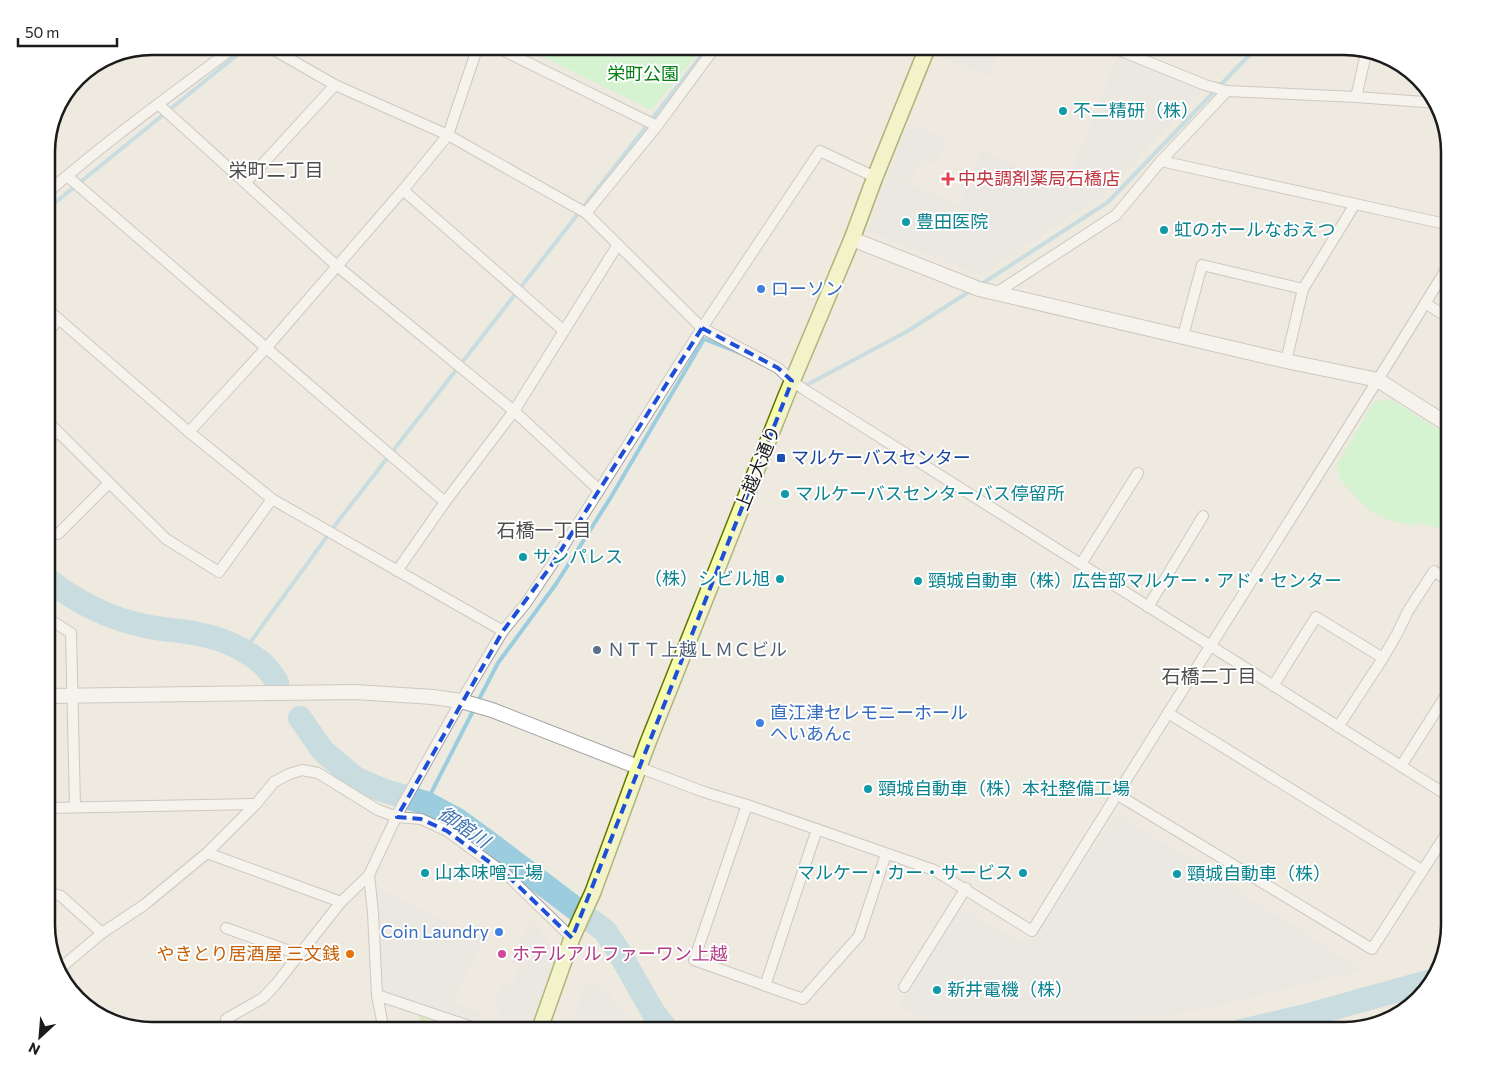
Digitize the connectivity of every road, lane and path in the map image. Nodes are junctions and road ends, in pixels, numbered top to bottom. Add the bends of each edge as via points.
1 (224, 55) edge
2 (283, 55) edge
3 (475, 55) edge
4 (512, 55) edge
5 (709, 55) edge
6 (924, 55) edge
7 (1131, 55) edge
8 (1365, 58) edge
9 (335, 85) junction
10 (1224, 90) junction
11 (1356, 97) junction
12 (1427, 102) edge
13 (158, 104) junction
14 (657, 126) junction
15 (448, 135) junction
16 (1162, 161) junction
17 (67, 176) junction
18 (875, 177) junction
19 (246, 182) junction
20 (55, 186) edge
21 (403, 190) junction
22 (1355, 204) junction
23 (586, 213) junction
24 (1441, 223) edge
25 (852, 239) junction
26 (617, 246) junction
27 (337, 266) junction
28 (1441, 277) edge
29 (1303, 289) junction
30 (996, 293) junction
31 (1425, 303) junction
32 (1441, 313) edge
33 (55, 316) edge
34 (59, 319) junction
35 (55, 324) edge
36 (702, 328) junction
37 (564, 331) junction
38 (1182, 336) junction
39 (267, 347) junction
40 (1286, 361) junction
41 (1378, 380) junction
42 (792, 381) junction
43 (514, 412) junction
44 (1441, 420) edge
45 (57, 431) joint
46 (189, 432) junction
47 (55, 433) edge
48 (1138, 473) dead end
49 (109, 483) junction
50 (599, 490) junction
51 (272, 499) junction
52 (445, 502) junction
53 (1203, 516) dead end
54 (58, 534) dead end
55 (1081, 564) junction
56 (397, 571) junction
57 (1441, 576) edge
58 (1148, 606) junction
59 (55, 623) edge
60 (503, 631) junction
61 (1210, 646) junction
62 (1383, 658) junction
63 (1273, 686) junction
64 (73, 695) junction
65 (55, 696) edge
66 (461, 701) junction
67 (1441, 704) edge
68 (1168, 713) junction
69 (1338, 727) junction
70 (1401, 766) junction
71 (638, 767) junction
72 (1441, 791) edge
73 (1118, 794) junction
74 (256, 804) junction
75 (747, 804) junction
76 (75, 807) junction
77 (55, 808) edge
78 (398, 814) junction
79 (817, 829) junction
80 (1441, 842) edge
81 (207, 853) junction
82 (886, 854) junction
83 (1422, 870) junction
84 (368, 875) junction
85 (966, 888) junction
86 (55, 894) edge
87 (341, 902) junction
88 (226, 928) dead end
89 (102, 933) junction
90 (574, 933) junction
91 (298, 954) junction
92 (64, 965) edge
93 (765, 986) junction
94 (904, 988) dead end
95 (378, 995) junction
96 (226, 1018) dead end
97 (382, 1022) edge
98 (458, 1022) edge
99 (542, 1022) edge

1 - 13 street
2 - 9 street
3 - 15 street
4 - 14 street
5 - 14 street
6 - 18 main road, 上越大通り
7 - 10 street
8 - 11 street
9 - 15 street
9 - 19 street
10 - 11 street
10 - 16 street
11 - 12 street
13 - 17 street
13 - 19 street
14 - 23 street
15 - 21 street
15 - 23 street
16 - 22 street
16 - 30 street via 1116,215
17 - 20 street
17 - 39 street
18 - 25 main road, 上越大通り
18 - 36 street via 820,151
19 - 27 street
21 - 27 street
21 - 37 street
22 - 24 street
22 - 29 street
23 - 26 street
25 - 30 street
25 - 42 main road, 上越大通り
26 - 36 street
26 - 37 street
27 - 39 street
27 - 43 street
28 - 31 street
29 - 38 street via 1202,265
29 - 40 street
30 - 38 street
31 - 32 street
31 - 41 street
33 - 34 street
34 - 35 street
34 - 46 street
36 - 42 street via 778,368
36 - 50 street
37 - 43 street
38 - 40 street
39 - 46 street
39 - 52 street
40 - 41 street
41 - 44 street
41 - 61 street
42 - 55 street
42 - 71 main road, 上越大通り
43 - 50 street
43 - 52 street
45 - 47 street
45 - 49 street
46 - 51 street
48 - 55 street
49 - 51 street via 166,539 218,572
49 - 54 street
50 - 60 street via 526,603
51 - 56 street
52 - 56 street
53 - 58 street
55 - 58 street
56 - 60 street
57 - 62 street via 1434,571
58 - 61 street
59 - 64 street via 71,633
60 - 66 street
61 - 63 street
61 - 68 street
62 - 63 street via 1316,617
62 - 69 street
63 - 69 street
64 - 65 street
64 - 66 street via 355,692
64 - 76 street
66 - 71 street
66 - 78 street
67 - 70 street
68 - 73 street
68 - 83 street
69 - 70 street
70 - 72 street
71 - 75 street
71 - 90 main road, 上越大通り via 593,892
73 - 83 street via 1372,949
73 - 85 street via 1032,931
74 - 76 street
74 - 78 street via 274,782 302,770 318,773 378,810
74 - 81 street
75 - 79 street
75 - 93 street via 694,960
76 - 77 street
78 - 84 street
78 - 90 street via 447,831 507,875
79 - 82 street
79 - 93 street
80 - 83 street
81 - 87 street
81 - 89 street via 144,905
82 - 85 street via 934,870
82 - 93 street via 859,936 803,999
84 - 87 street
84 - 95 street
85 - 94 street
86 - 89 street via 61,896
87 - 91 street
88 - 91 street
89 - 92 street
90 - 99 main road
91 - 96 street via 262,998
95 - 97 street
95 - 98 street

